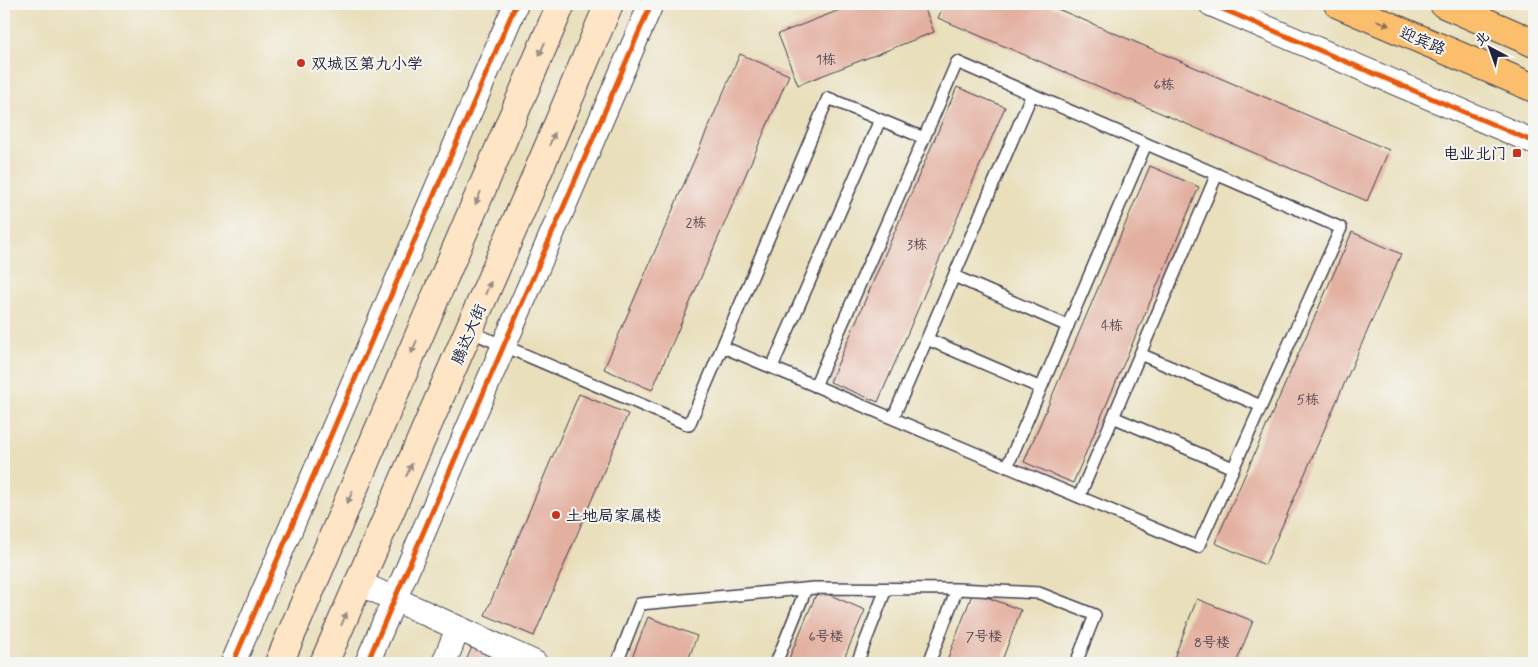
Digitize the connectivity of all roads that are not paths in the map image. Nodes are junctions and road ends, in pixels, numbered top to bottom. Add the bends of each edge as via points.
1 (516, 4) edge
2 (561, 4) edge
3 (609, 4) edge
4 (651, 4) edge
5 (1211, 4) edge
6 (1338, 4) edge
7 (1444, 4) edge
8 (1534, 42) edge
9 (1534, 88) edge
10 (1032, 94) junction
11 (880, 120) junction
12 (924, 138) junction
13 (1534, 142) edge
14 (1146, 144) junction
15 (1217, 174) junction
16 (954, 276) junction
17 (1068, 326) junction
18 (469, 330) junction
19 (927, 339) junction
20 (504, 345) junction
21 (723, 347) junction
22 (1140, 354) junction
23 (772, 367) junction
24 (815, 386) junction
25 (1041, 388) junction
26 (1261, 406) junction
27 (1113, 417) junction
28 (893, 418) junction
29 (1007, 467) junction
30 (1233, 468) junction
31 (1079, 497) junction
32 (359, 583) junction
33 (806, 589) junction
34 (886, 589) junction
35 (956, 590) junction
36 (395, 600) junction
37 (458, 628) junction
38 (233, 663) edge
39 (279, 663) edge
40 (324, 663) edge
41 (367, 663) edge
42 (444, 663) edge
43 (535, 663) edge
44 (616, 663) edge
45 (776, 663) edge
46 (857, 663) edge
47 (929, 663) edge
48 (1076, 663) edge

1 - 38 street
2 -> 39 main road
18 -> 3 main road, 腾达大街
4 - 20 street
5 - 13 street
6 -> 9 main road, 迎宾路
7 - 8 main road
10 - 12 lane via 957,62
10 - 14 lane
10 - 16 lane
11 - 12 lane
11 - 21 lane via 828,98
11 - 23 lane
12 - 24 lane
14 - 15 lane
14 - 17 lane
15 - 22 lane
15 - 26 lane via 1341,228
16 - 17 lane
16 - 19 lane
17 - 25 lane
18 - 20 lane
32 -> 18 main road, 腾达大街
19 - 25 lane
19 - 28 lane
20 - 21 lane via 689,425
20 - 36 street
21 - 23 lane
22 - 26 lane
22 - 27 lane
23 - 24 lane
24 - 28 lane
25 - 29 lane
26 - 30 lane
27 - 30 lane
27 - 31 lane
28 - 29 lane
29 - 31 lane
30 - 31 lane via 1198,547
32 - 36 street
40 -> 32 main road, 腾达大街
33 - 34 lane
33 - 44 lane via 640,604
33 - 45 lane
34 - 35 lane
34 - 46 lane
35 - 47 lane
35 - 48 lane via 1039,593 1095,614
36 - 37 street
36 - 41 street
37 - 42 street
37 - 43 street

